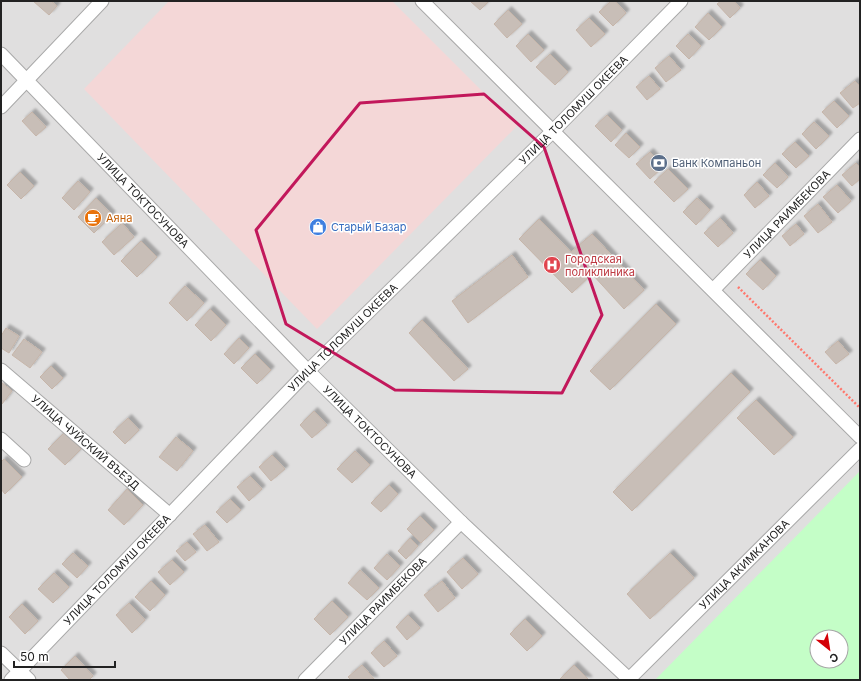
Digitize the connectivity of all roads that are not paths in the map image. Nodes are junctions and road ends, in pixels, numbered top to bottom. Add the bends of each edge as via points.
1 (102, 1) edge
2 (422, 1) edge
3 (681, 1) edge
4 (1, 54) edge
5 (27, 80) junction
6 (1, 107) edge
7 (553, 131) junction
8 (860, 139) edge
9 (713, 290) junction
10 (1, 370) edge
11 (308, 371) junction
12 (860, 437) edge
13 (1, 439) edge
14 (860, 449) edge
15 (24, 460) dead end
16 (170, 515) junction
17 (462, 522) junction
18 (1, 653) edge
19 (20, 677) edge
20 (305, 680) edge
21 (629, 680) edge

1 - 5 street
2 - 7 street
3 - 7 street, УЛИЦА ТОЛОМУШ ОКЕЕВА
4 - 5 street, УЛИЦА ТОКТОСУНОВА
5 - 6 street
5 - 11 street, УЛИЦА ТОКТОСУНОВА
7 - 9 street
7 - 11 street, УЛИЦА ТОЛОМУШ ОКЕЕВА
8 - 9 street, УЛИЦА РАИМБЕКОВА
9 - 12 street
10 - 16 street, УЛИЦА ЧУЙСКИЙ ВЪЕЗД
11 - 16 street, УЛИЦА ТОЛОМУШ ОКЕЕВА
11 - 17 street, УЛИЦА ТОКТОСУНОВА
13 - 15 street
14 - 21 street, УЛИЦА АКИМКАНОВА
16 - 19 street, УЛИЦА ТОЛОМУШ ОКЕЕВА
17 - 20 street, УЛИЦА РАИМБЕКОВА
17 - 21 street, УЛИЦА ТОКТОСУНОВА
18 - 19 street

